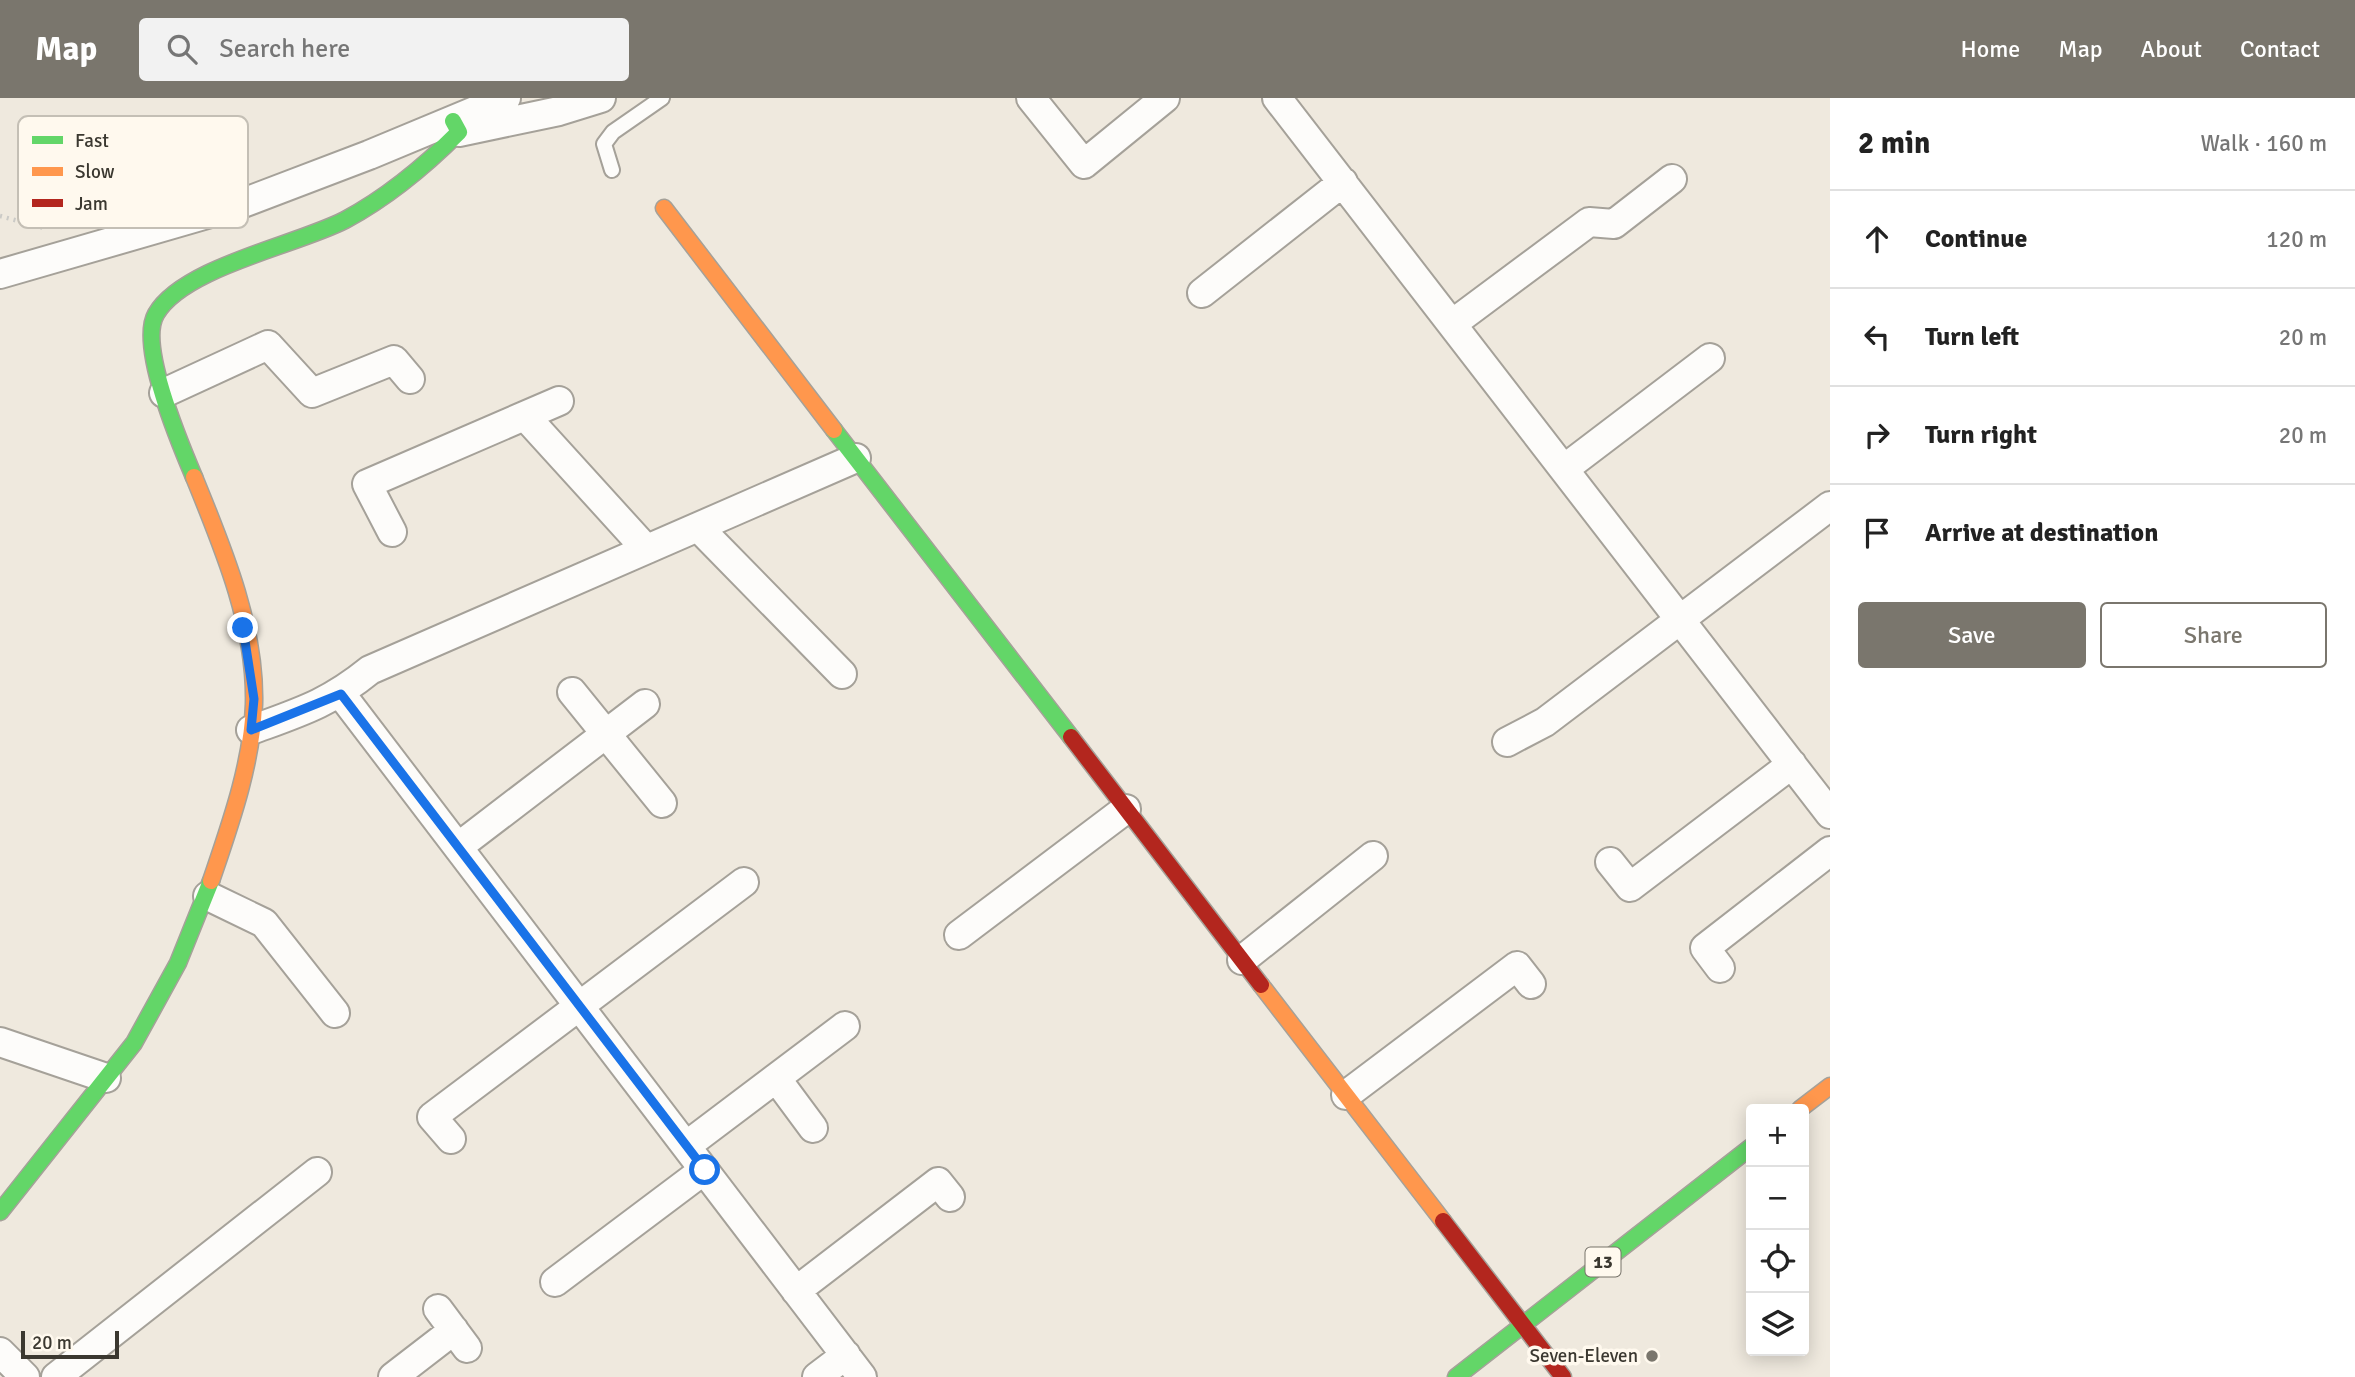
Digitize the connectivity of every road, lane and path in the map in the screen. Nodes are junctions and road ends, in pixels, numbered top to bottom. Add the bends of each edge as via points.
1 (506, 98) edge
2 (601, 98) edge
3 (662, 98) edge
4 (1031, 98) edge
5 (1165, 98) edge
6 (1278, 98) edge
7 (456, 127) junction
8 (612, 170) dead end
9 (1672, 179) dead end
10 (1343, 183) junction
11 (248, 201) edge
12 (664, 208) dead end
13 (159, 228) edge
14 (0, 274) edge
15 (1202, 293) dead end
16 (1452, 324) junction
17 (1710, 358) dead end
18 (410, 379) dead end
19 (164, 393) junction
20 (559, 401) dead end
21 (526, 417) junction
22 (856, 457) junction
23 (1564, 469) junction
24 (1830, 506) edge
25 (698, 527) junction
26 (392, 532) dead end
27 (646, 549) junction
28 (1681, 620) junction
29 (842, 674) dead end
30 (572, 692) dead end
31 (341, 694) junction
32 (645, 704) dead end
33 (251, 730) junction
34 (606, 734) junction
35 (1507, 742) dead end
36 (1792, 764) junction
37 (662, 803) dead end
38 (1126, 809) junction
39 (1830, 814) edge
40 (458, 847) junction
41 (1830, 851) edge
42 (1373, 856) dead end
43 (1610, 862) dead end
44 (744, 881) dead end
45 (208, 896) junction
46 (959, 935) dead end
47 (1242, 960) junction
48 (1720, 968) dead end
49 (1531, 984) dead end
50 (579, 1006) junction
51 (335, 1013) dead end
52 (845, 1026) dead end
53 (0, 1042) edge
54 (106, 1078) junction
55 (776, 1078) junction
56 (1830, 1086) edge
57 (1346, 1095) junction
58 (1807, 1104) edge
59 (813, 1128) dead end
60 (451, 1139) dead end
61 (686, 1146) junction
62 (1746, 1151) edge
63 (705, 1170) junction
64 (317, 1172) dead end
65 (950, 1197) dead end
66 (0, 1212) edge
67 (555, 1282) dead end
68 (796, 1291) junction
69 (1522, 1325) junction
70 (453, 1329) dead end
71 (0, 1352) edge
72 (854, 1366) edge
73 (25, 1377) edge
74 (56, 1377) edge
75 (393, 1377) edge
76 (817, 1377) edge
77 (1456, 1377) edge
78 (1563, 1377) edge

1 - 7 street
2 - 7 street via 559,111
3 - 8 lane via 613,132 604,144
4 - 5 street via 1084,164
6 - 10 street
7 - 11 street
7 - 19 street via 436,156 363,210 327,229 211,274 170,300 154,316 150,331
9 - 16 street via 1614,224 1589,222
10 - 15 street
10 - 16 street
12 - 22 street
13 - 14 street
16 - 23 street
17 - 23 street
18 - 19 street via 394,360 312,393 268,345
19 - 33 street via 228,565 254,699
20 - 21 street
21 - 26 street via 367,484
21 - 27 street
22 - 25 street
22 - 38 street
23 - 28 street
24 - 28 street
25 - 27 street
25 - 29 street
27 - 31 street via 370,670
28 - 35 street via 1545,722
28 - 36 street
30 - 34 street
31 - 33 street
31 - 40 street
32 - 34 street
33 - 45 street
34 - 37 street
34 - 40 street
36 - 39 street
36 - 43 street via 1630,887
38 - 46 street
38 - 47 street
40 - 50 street
41 - 48 street via 1705,948
42 - 47 street
44 - 50 street
45 - 51 street via 264,923
45 - 54 street via 134,1045
47 - 57 street
49 - 57 street via 1517,966
50 - 60 street via 432,1117
50 - 61 street
52 - 55 street
53 - 54 street
54 - 66 street
55 - 59 street
55 - 61 street
56 - 58 street
57 - 69 street
61 - 63 street
62 - 69 street, 13
63 - 67 street
63 - 68 street
64 - 74 street
65 - 68 street via 938,1182
68 - 72 street
69 - 77 street, 13
69 - 78 street
70 - 75 street
71 - 73 street
72 - 76 street

